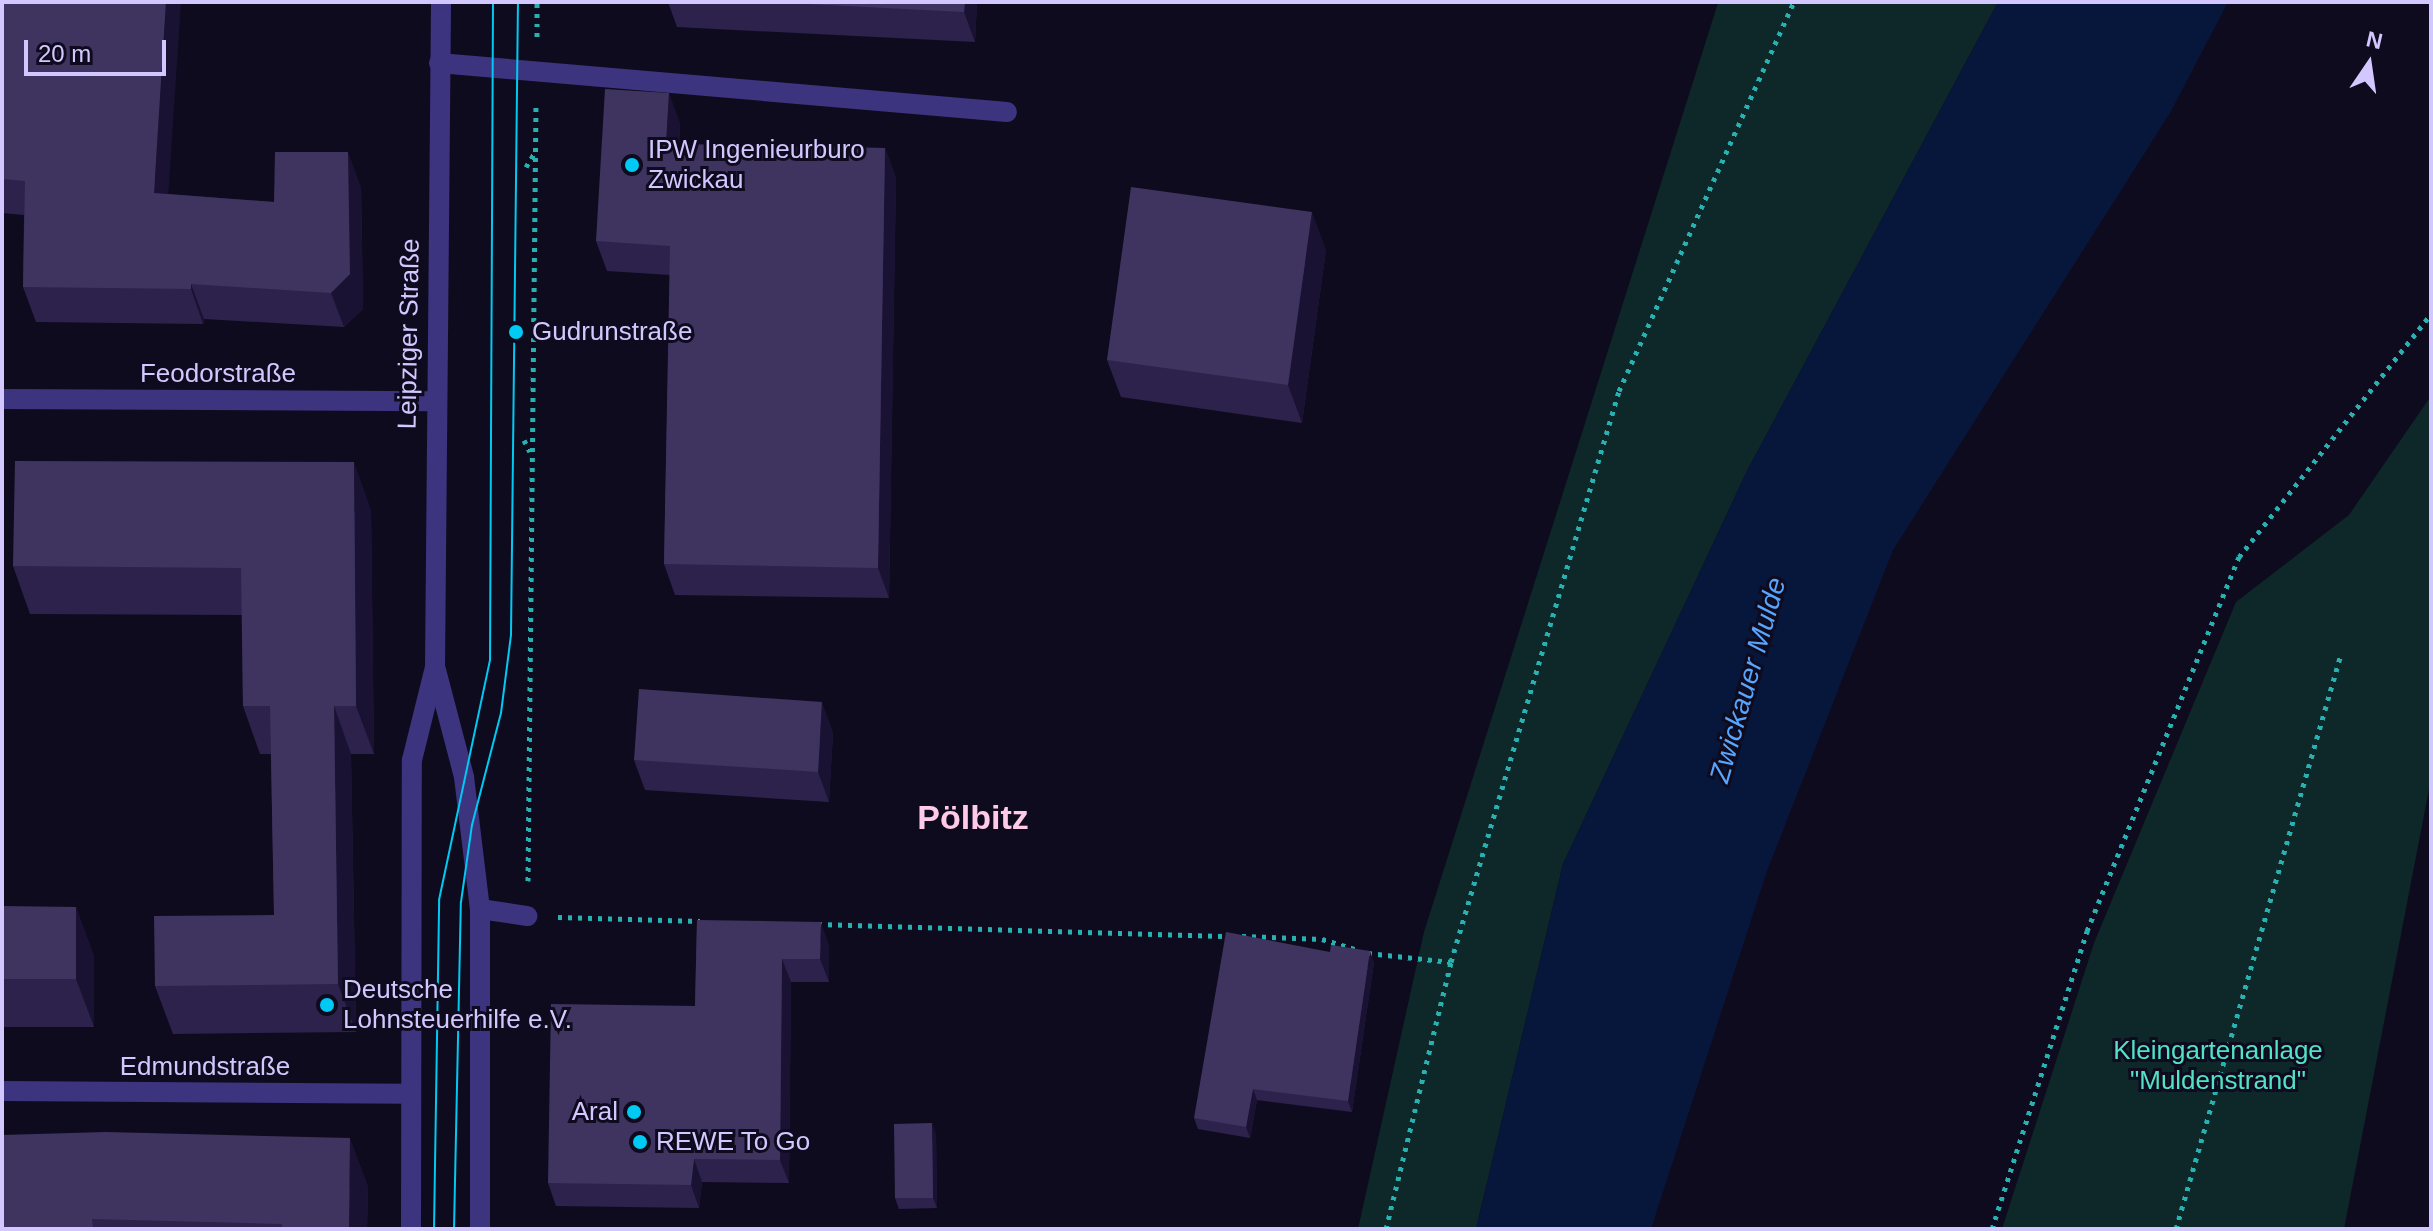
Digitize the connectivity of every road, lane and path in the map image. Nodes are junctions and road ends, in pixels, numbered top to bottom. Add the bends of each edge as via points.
1 (441, 2) edge
2 (537, 2) edge
3 (1794, 2) edge
4 (439, 63) junction
5 (536, 71) junction
6 (1007, 112) dead end
7 (535, 151) junction
8 (526, 167) dead end
9 (2431, 314) edge
10 (2, 399) edge
11 (433, 401) junction
12 (524, 440) dead end
13 (532, 457) junction
14 (2341, 654) dead end
15 (435, 667) junction
16 (480, 909) junction
17 (527, 916) junction
18 (718, 921) edge
19 (813, 924) edge
20 (1451, 962) junction
21 (2, 1091) edge
22 (408, 1094) junction
23 (411, 1229) edge
24 (480, 1229) edge
25 (1386, 1229) edge
26 (1992, 1229) edge
27 (2176, 1229) edge

1 - 4 street, Leipziger Straße
2 - 5 path
3 - 20 path via 1619,391
4 - 5 street
4 - 11 street, Leipziger Straße
5 - 6 street
5 - 7 path
7 - 8 path
7 - 13 path
9 - 26 path via 2239,557 2087,931
10 - 11 street, Feodorstraße
11 - 15 street, Leipziger Straße
12 - 13 path
13 - 17 path
14 - 27 path
15 - 16 street, Leipziger Straße via 464,777
15 - 22 street, Leipziger Straße via 412,760
16 - 17 street
16 - 24 street, Leipziger Straße
17 - 18 path
19 - 20 path via 1322,939 1384,958
20 - 25 path
21 - 22 street, Edmundstraße
22 - 23 street, Leipziger Straße

